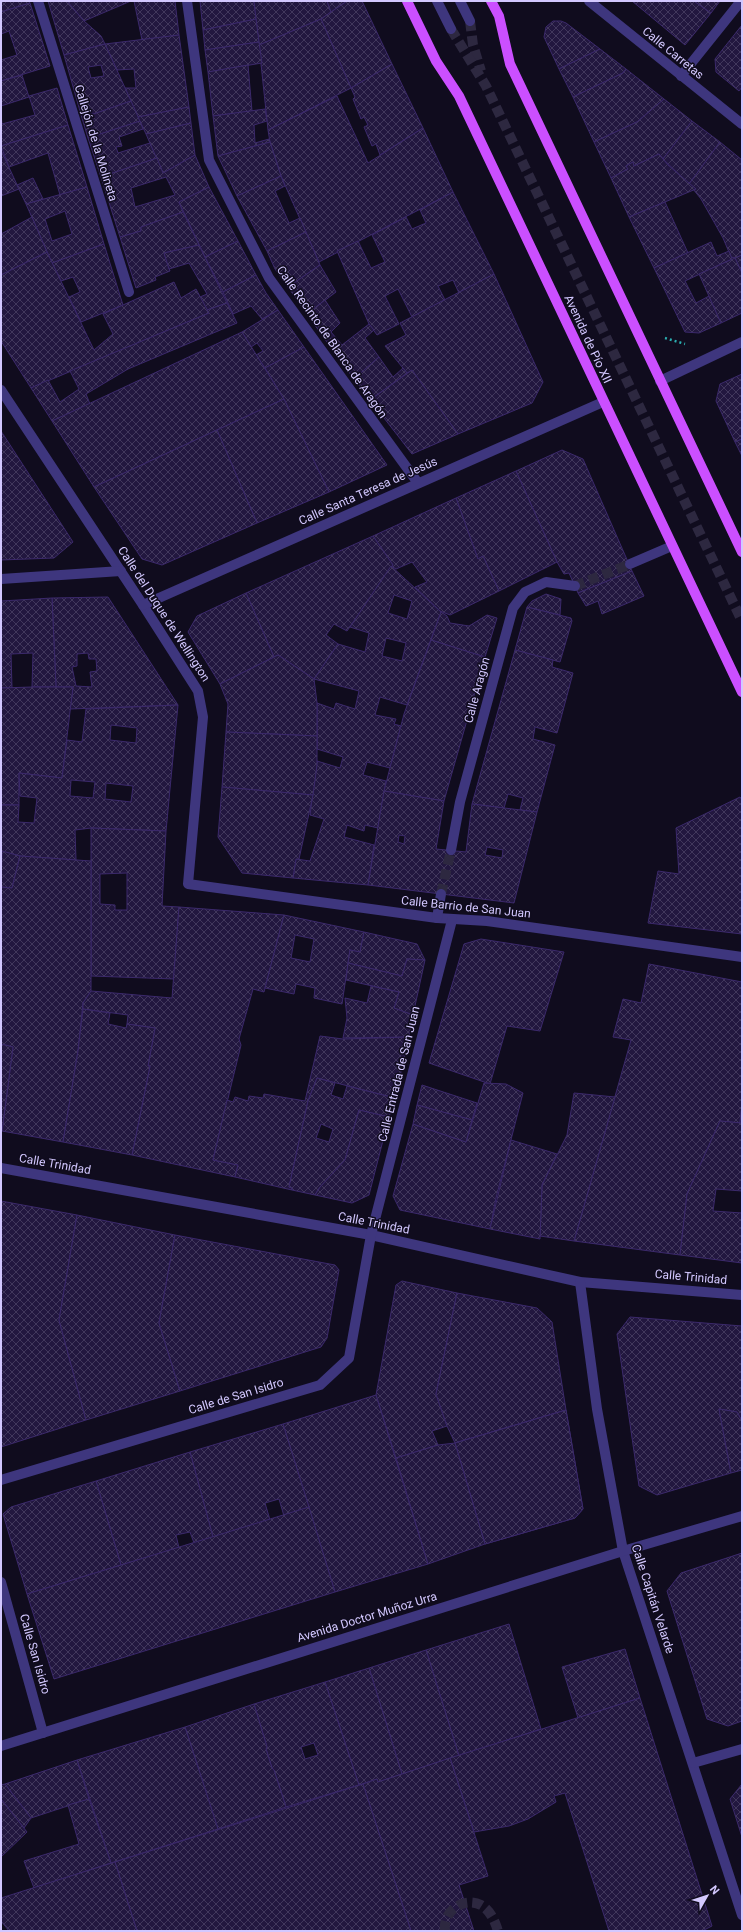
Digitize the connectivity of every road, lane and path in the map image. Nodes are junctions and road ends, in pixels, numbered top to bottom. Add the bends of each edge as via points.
1 (38, 1) edge
2 (187, 1) edge
3 (407, 1) edge
4 (437, 1) edge
5 (460, 1) edge
6 (492, 1) edge
7 (589, 1) edge
8 (741, 1) edge
9 (470, 22) tunnel mouth
10 (451, 29) tunnel mouth
11 (681, 76) junction
12 (742, 124) edge
13 (129, 292) dead end
14 (742, 342) edge
15 (660, 381) junction
16 (1, 390) edge
17 (604, 402) junction
18 (418, 483) junction
19 (672, 546) junction
20 (742, 552) edge
21 (630, 564) tunnel mouth
22 (121, 571) junction
23 (1, 579) edge
24 (575, 586) tunnel mouth
25 (143, 605) junction
26 (742, 692) edge
27 (451, 850) tunnel mouth
28 (188, 884) joint
29 (441, 894) tunnel mouth
30 (437, 918) junction
31 (452, 920) junction
32 (742, 957) edge
33 (1, 1168) edge
34 (371, 1235) junction
35 (580, 1282) junction
36 (742, 1295) edge
37 (1, 1480) edge
38 (742, 1516) edge
39 (623, 1551) junction
40 (1, 1582) edge
41 (43, 1732) junction
42 (1, 1746) edge
43 (742, 1750) edge
44 (693, 1764) junction
45 (742, 1915) edge

1 - 13 street, Callejón de la Molineta
2 - 18 street, Calle Recinto de Blanca de Aragón via 209,160 269,278
3 - 17 main road, Avenida de Pío XII via 436,61 459,96
4 - 10 street
5 - 9 street
6 - 15 main road via 499,16 510,64
7 - 11 street, Calle Carretas
8 - 11 street
11 - 12 street, Calle Carretas
14 - 15 street
15 - 20 main road
16 - 22 street, Calle del Duque de Wellington
17 - 18 street, Calle Santa Teresa de Jesús
17 - 19 main road, Avenida de Pío XII
18 - 25 street, Calle Santa Teresa de Jesús
19 - 21 street
19 - 26 main road, Avenida de Pío XII
22 - 23 street
22 - 25 street, Calle del Duque de Wellington
24 - 27 street, Calle Aragón via 546,582 525,592 513,608 460,802
25 - 28 street, Calle del Duque de Wellington via 198,691 203,717
28 - 30 street, Calle Barrio de San Juan
29 - 30 street
30 - 31 street, Calle Barrio de San Juan
31 - 32 street, Calle Barrio de San Juan via 487,921
31 - 34 street, Calle Entrada de San Juan
33 - 34 street, Calle Trinidad
34 - 35 street, Calle Trinidad
34 - 37 street, Calle de San Isidro via 349,1358 320,1385
35 - 36 street, Calle Trinidad
35 - 39 street, Calle Capitán Velarde via 597,1409
38 - 39 street, Avenida Doctor Muñoz Urra
39 - 41 street, Avenida Doctor Muñoz Urra
39 - 44 street, Calle Capitán Velarde
40 - 41 street, Calle San Isidro
41 - 42 street, Avenida Doctor Muñoz Urra
43 - 44 street
44 - 45 street, Calle Capitán Velarde

